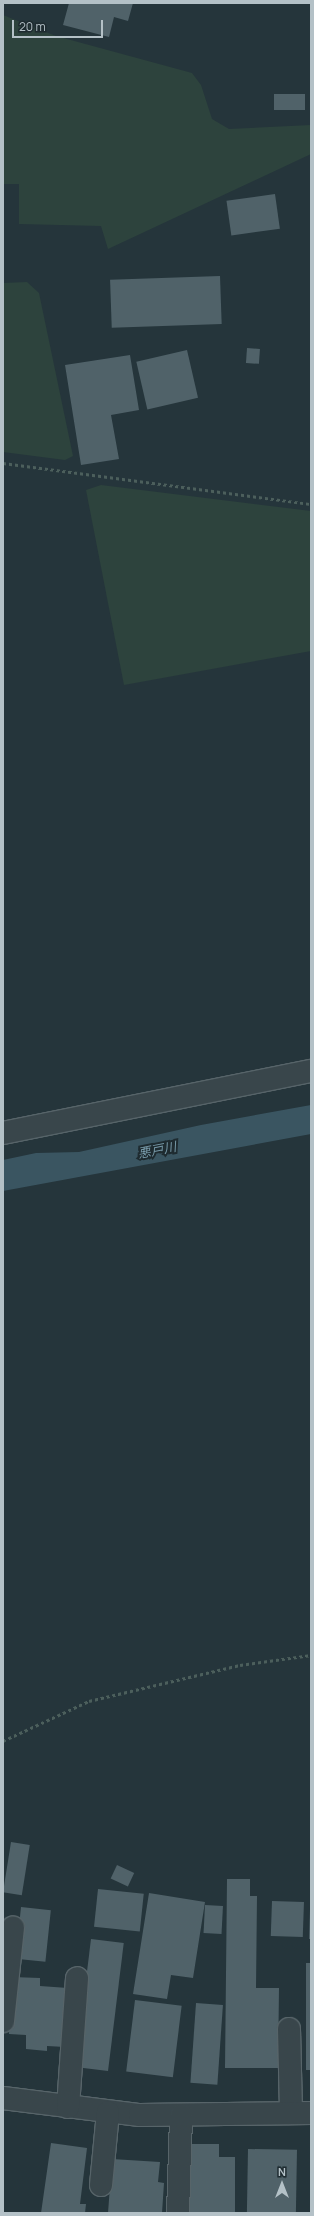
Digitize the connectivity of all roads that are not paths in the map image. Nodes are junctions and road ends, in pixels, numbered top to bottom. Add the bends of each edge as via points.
1 (311, 1071) edge
2 (3, 1133) edge
3 (13, 1928) dead end
4 (77, 1978) dead end
5 (3, 2021) edge
6 (289, 2029) dead end
7 (3, 2098) edge
8 (68, 2107) junction
9 (108, 2112) junction
10 (301, 2113) edge
11 (181, 2115) junction
12 (101, 2185) dead end
13 (178, 2213) edge

1 - 2 street
3 - 5 street
4 - 8 street
6 - 10 street
7 - 8 street
8 - 9 street
9 - 11 street
9 - 12 street
10 - 11 street
11 - 13 street

